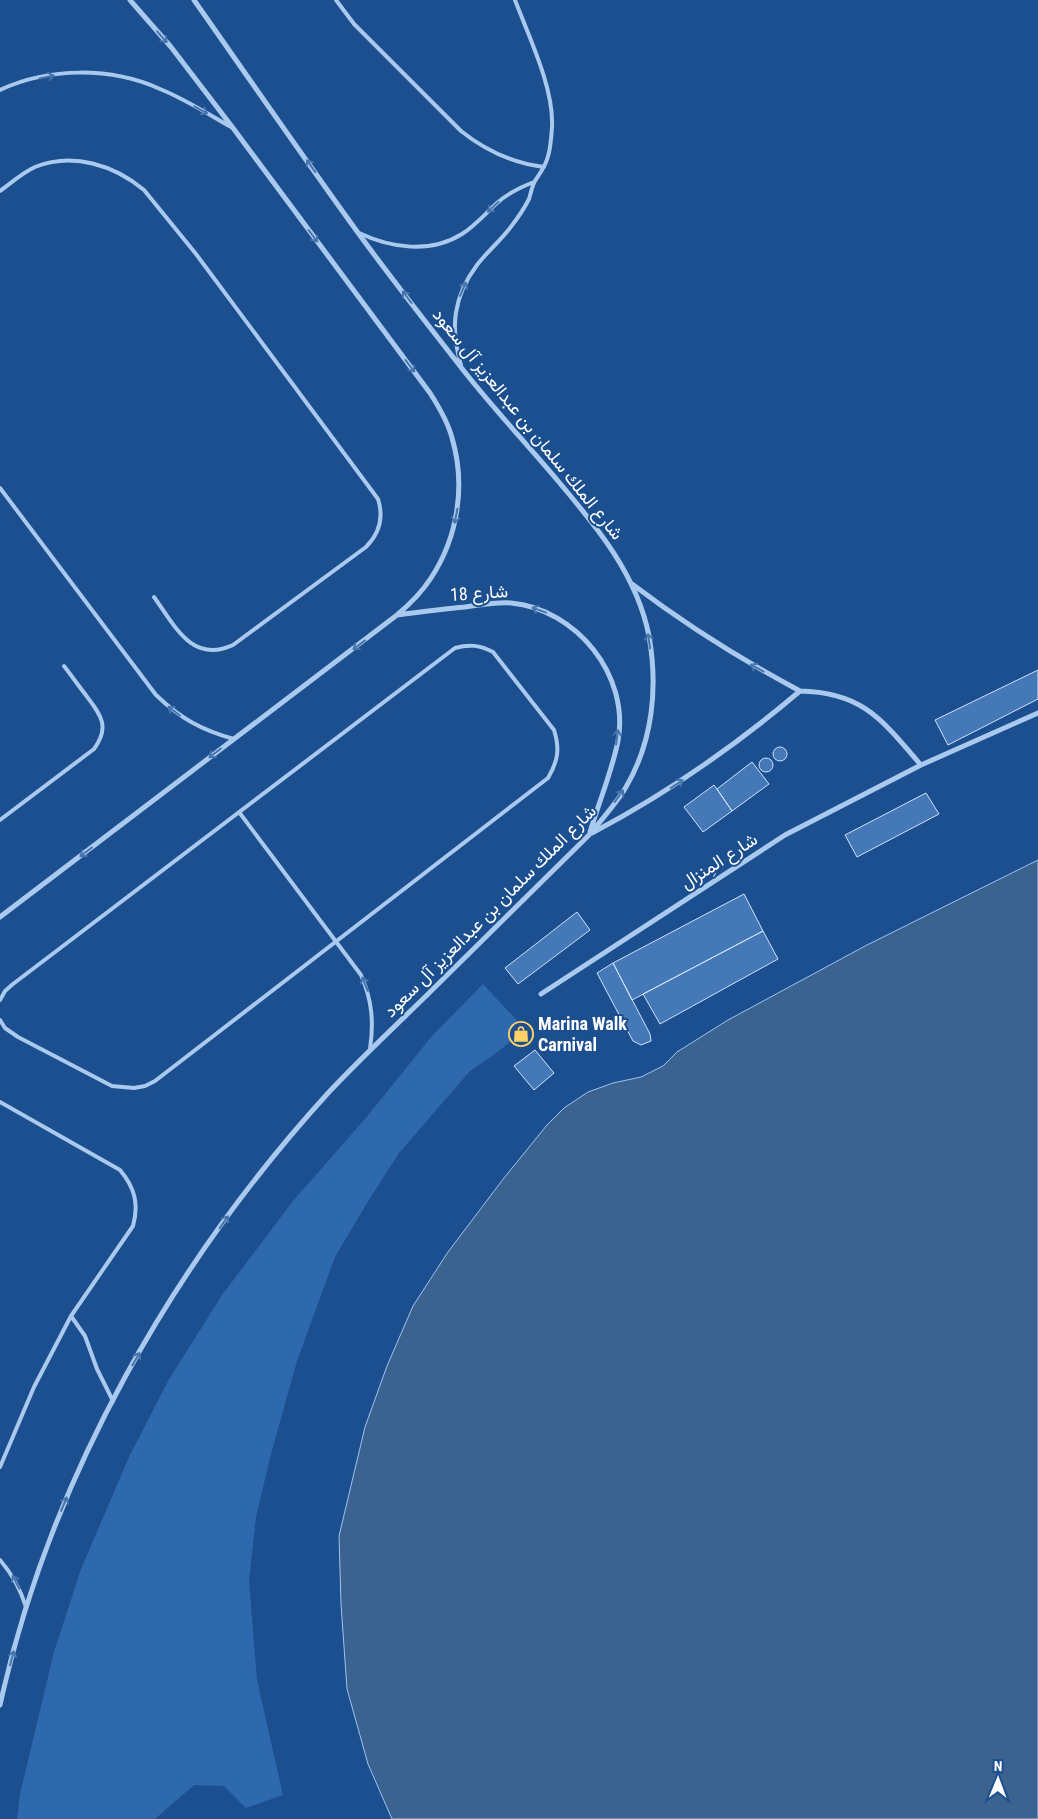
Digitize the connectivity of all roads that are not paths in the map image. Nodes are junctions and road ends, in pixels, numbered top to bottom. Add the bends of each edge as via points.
1 (130, 0) edge
2 (194, 0) edge
3 (336, 0) edge
4 (515, 0) edge
5 (0, 90) edge
6 (233, 128) junction
7 (544, 167) junction
8 (534, 182) junction
9 (0, 191) edge
10 (357, 232) junction
11 (463, 370) junction
12 (0, 488) edge
13 (631, 583) junction
14 (154, 597) dead end
15 (397, 615) junction
16 (64, 666) dead end
17 (800, 691) junction
18 (1038, 713) edge
19 (234, 739) junction
20 (921, 765) junction
21 (238, 812) junction
22 (0, 820) edge
23 (589, 835) junction
24 (0, 918) edge
25 (337, 942) junction
26 (541, 994) dead end
27 (0, 1000) edge
28 (0, 1020) edge
29 (370, 1049) junction
30 (0, 1102) edge
31 (71, 1316) junction
32 (113, 1402) junction
33 (0, 1467) edge
34 (0, 1560) edge
35 (26, 1607) junction
36 (0, 1706) edge

1 -> 6 street
10 -> 2 street, شارع الملك سلمان بن عبدالعزيز آل سعود
3 - 7 lane via 354,24 472,140 499,156
4 - 7 lane via 551,104 550,147
5 -> 6 lane via 55,75 114,75 160,88
6 -> 15 street via 430,393 452,438 459,486 458,511 452,535 431,579
7 - 8 lane
8 -> 10 lane via 510,194 463,234 442,243 421,247 398,246
11 -> 8 lane via 454,326 465,283 524,208
9 - 14 lane via 34,168 63,161 109,168 134,181 196,254 378,499 381,510 378,530 366,547 234,645 210,650 189,642
11 -> 10 street, شارع الملك سلمان بن عبدالعزيز آل سعود
11 - 13 street, شارع الملك سلمان بن عبدالعزيز آل سعود via 586,514
19 -> 12 lane via 198,726 172,711 156,696
17 -> 13 street via 712,642
23 -> 13 street, شارع الملك سلمان بن عبدالعزيز آل سعود via 625,788 638,763 651,715 653,688 648,635
15 -> 19 street
23 -> 15 street, شارع 18 via 618,739 616,695 598,654 568,624 531,607 490,604
16 - 22 lane via 100,713 103,733 100,741 94,749
17 - 20 street via 836,695 870,711 886,724
23 -> 17 street via 634,811 706,765
18 - 20 street, شارع المِنزال
19 -> 24 street
20 - 26 street, شارع المِنزال via 785,835
21 - 25 lane
21 - 25 lane via 446,654 464,645 493,652 547,720 558,742 558,755 548,778
21 - 27 lane via 13,984
23 - 29 street, شارع الملك سلمان بن عبدالعزيز آل سعود
25 - 28 lane via 156,1081 145,1086 112,1086 18,1036 5,1028
29 -> 25 lane via 373,1030 368,991 361,975
32 -> 29 street, شارع الملك سلمان بن عبدالعزيز آل سعود via 163,1313 238,1203 300,1126
30 - 31 lane via 110,1163 120,1170 134,1190 136,1215 133,1226
31 - 32 lane via 85,1336
31 - 33 lane via 34,1386
35 -> 32 street, شارع الملك سلمان بن عبدالعزيز آل سعود via 74,1482
35 -> 34 lane via 20,1587
36 -> 35 street, شارع الملك سلمان بن عبدالعزيز آل سعود

